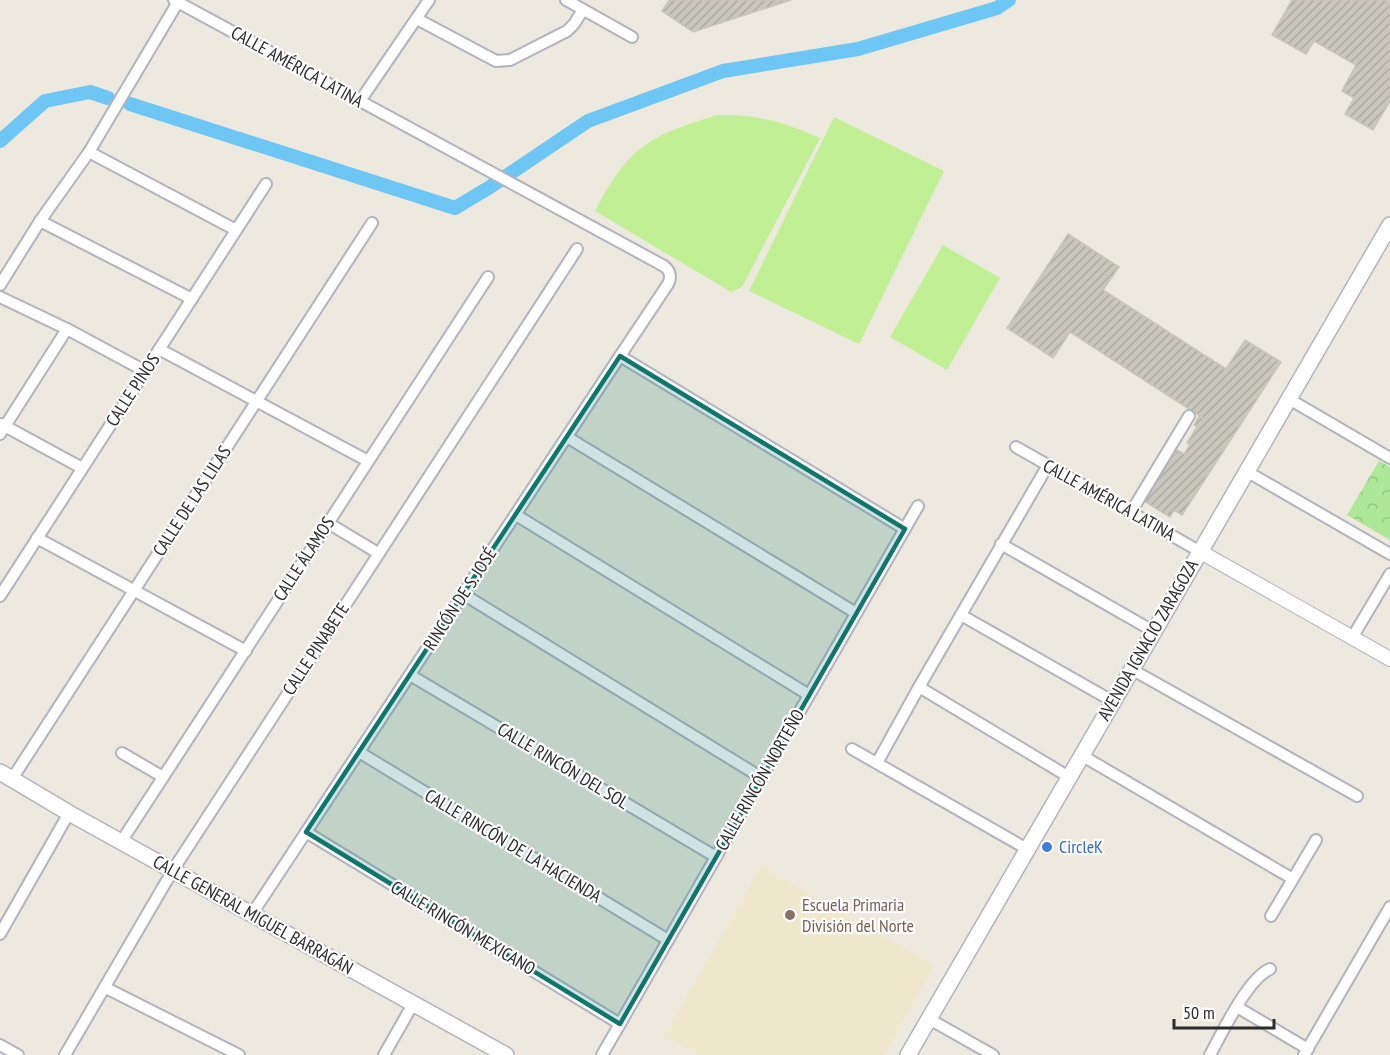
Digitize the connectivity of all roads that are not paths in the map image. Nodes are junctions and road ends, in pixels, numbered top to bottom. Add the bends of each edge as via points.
1 (429, 0) edge
2 (566, 0) edge
3 (176, 1) edge
4 (583, 10) junction
5 (417, 19) junction
6 (632, 37) dead end
7 (360, 101) junction
8 (89, 152) junction
9 (266, 184) dead end
10 (40, 221) junction
11 (372, 223) dead end
12 (1390, 225) edge
13 (236, 230) junction
14 (577, 249) dead end
15 (488, 277) dead end
16 (668, 284) joint
17 (0, 285) edge
18 (0, 297) edge
19 (192, 299) junction
20 (67, 329) junction
21 (159, 349) junction
22 (620, 356) junction
23 (145, 371) junction
24 (1288, 399) junction
25 (257, 401) junction
26 (1190, 416) dead end
27 (2, 428) edge
28 (567, 437) junction
29 (1016, 447) dead end
30 (1390, 458) edge
31 (368, 461) junction
32 (1047, 465) junction
33 (82, 468) junction
34 (1246, 471) junction
35 (918, 506) dead end
36 (1131, 512) junction
37 (516, 515) junction
38 (328, 523) junction
39 (905, 529) junction
40 (37, 538) junction
41 (1001, 544) junction
42 (1199, 551) junction
43 (378, 553) junction
44 (1390, 554) edge
45 (1390, 574) edge
46 (135, 591) junction
47 (463, 594) junction
48 (0, 596) edge
49 (856, 613) junction
50 (961, 615) junction
51 (1153, 631) junction
52 (1352, 638) junction
53 (246, 651) junction
54 (1390, 659) edge
55 (1131, 669) junction
56 (410, 675) junction
57 (919, 687) junction
58 (809, 695) junction
59 (1114, 702) junction
60 (852, 749) dead end
61 (359, 752) junction
62 (122, 753) dead end
63 (1081, 755) junction
64 (877, 763) junction
65 (6, 776) edge
66 (163, 777) junction
67 (1069, 777) junction
68 (762, 778) junction
69 (1357, 796) dead end
70 (69, 813) junction
71 (306, 832) junction
72 (1316, 840) dead end
73 (121, 842) junction
74 (1027, 849) junction
75 (716, 857) junction
76 (173, 870) junction
77 (1293, 879) junction
78 (1390, 907) edge
79 (252, 914) junction
80 (1271, 916) dead end
81 (0, 934) edge
82 (668, 940) junction
83 (1270, 969) dead end
84 (106, 988) junction
85 (413, 1004) junction
86 (1237, 1007) junction
87 (929, 1018) junction
88 (620, 1024) junction
89 (0, 1045) edge
90 (1306, 1052) edge
91 (18, 1055) edge
92 (65, 1055) edge
93 (239, 1055) edge
94 (384, 1055) edge
95 (506, 1055) edge
96 (602, 1055) edge
97 (908, 1055) edge
98 (993, 1055) edge
99 (1210, 1055) edge

1 - 5 street
2 - 4 street
3 - 7 street, CALLE AMÉRICA LATINA
3 - 8 street
4 - 5 street via 567,31 503,61 496,61
4 - 6 street
5 - 7 street
7 - 16 street, CALLE AMÉRICA LATINA via 664,266 670,272
8 - 10 street
8 - 13 street
9 - 13 street, CALLE PINOS
10 - 17 street
10 - 19 street
11 - 25 street, CALLE DE LAS LILAS
12 - 24 main road, AVENIDA IGNACIO ZARAGOZA
13 - 19 street, CALLE PINOS
14 - 43 street, CALLE PINABETE
15 - 31 street, CALLE ÁLAMOS
16 - 22 street, RINCÓN DE S. JOSÉ
18 - 20 street
19 - 21 street, CALLE PINOS
20 - 23 street
20 - 27 street
21 - 23 street, CALLE PINOS
21 - 25 street
22 - 28 street, RINCÓN DE S. JOSÉ
22 - 39 street
23 - 33 street, CALLE PINOS
24 - 30 street
24 - 34 main road, AVENIDA IGNACIO ZARAGOZA
25 - 31 street
25 - 46 street, CALLE DE LAS LILAS
26 - 36 street
27 - 33 street
28 - 37 street, RINCÓN DE S. JOSÉ
28 - 49 street
29 - 32 street, CALLE AMÉRICA LATINA
31 - 38 street, CALLE ÁLAMOS
32 - 36 street, CALLE AMÉRICA LATINA
32 - 41 street
33 - 40 street, CALLE PINOS
34 - 42 main road, AVENIDA IGNACIO ZARAGOZA
34 - 44 street
35 - 39 street, CALLE RINCÓN NORTEÑO
36 - 42 street, CALLE AMÉRICA LATINA
37 - 47 street, RINCÓN DE S. JOSÉ
37 - 58 street
38 - 43 street
38 - 53 street, CALLE ÁLAMOS
39 - 49 street, CALLE RINCÓN NORTEÑO
40 - 46 street
40 - 48 street, CALLE PINOS
41 - 50 street
41 - 51 street
42 - 51 main road, AVENIDA IGNACIO ZARAGOZA
42 - 52 street, CALLE AMÉRICA LATINA
43 - 76 street, CALLE PINABETE
45 - 52 street
46 - 53 street
46 - 65 street, CALLE DE LAS LILAS
47 - 56 street, RINCÓN DE S. JOSÉ
47 - 68 street
49 - 58 street, CALLE RINCÓN NORTEÑO
50 - 57 street
50 - 59 street
51 - 55 main road, AVENIDA IGNACIO ZARAGOZA
52 - 54 street, CALLE AMÉRICA LATINA
53 - 66 street, CALLE ÁLAMOS
55 - 59 main road, AVENIDA IGNACIO ZARAGOZA
55 - 69 street
56 - 61 street, RINCÓN DE S. JOSÉ
56 - 75 street, CALLE RINCÓN DEL SOL
57 - 64 street
57 - 67 street
58 - 68 street, CALLE RINCÓN NORTEÑO
59 - 63 main road, AVENIDA IGNACIO ZARAGOZA
60 - 64 street
61 - 71 street, RINCÓN DE S. JOSÉ
61 - 82 street, CALLE RINCÓN DE LA HACIENDA
62 - 66 street
63 - 67 main road, AVENIDA IGNACIO ZARAGOZA
63 - 77 street
64 - 74 street
65 - 70 main road, CALLE GENERAL MIGUEL BARRAGÁN
66 - 73 street, CALLE ÁLAMOS
67 - 74 main road, AVENIDA IGNACIO ZARAGOZA
68 - 75 street, CALLE RINCÓN NORTEÑO
70 - 73 main road, CALLE GENERAL MIGUEL BARRAGÁN
70 - 81 street
71 - 79 street, RINCÓN DE S. JOSÉ
71 - 88 street, CALLE RINCÓN MEXICANO
72 - 77 street
73 - 76 main road, CALLE GENERAL MIGUEL BARRAGÁN
74 - 87 main road, AVENIDA IGNACIO ZARAGOZA
75 - 82 street, CALLE RINCÓN NORTEÑO
76 - 79 main road, CALLE GENERAL MIGUEL BARRAGÁN
76 - 84 street, CALLE PINABETE
77 - 80 street
78 - 90 street
79 - 85 main road, CALLE GENERAL MIGUEL BARRAGÁN
82 - 88 street, CALLE RINCÓN NORTEÑO
83 - 86 street via 1263,971
84 - 92 street, CALLE PINABETE
84 - 93 street
85 - 94 street
85 - 95 main road, CALLE GENERAL MIGUEL BARRAGÁN
86 - 90 street
86 - 99 street
87 - 97 main road, AVENIDA IGNACIO ZARAGOZA
87 - 98 street
88 - 96 street, CALLE RINCÓN NORTEÑO
89 - 91 street

